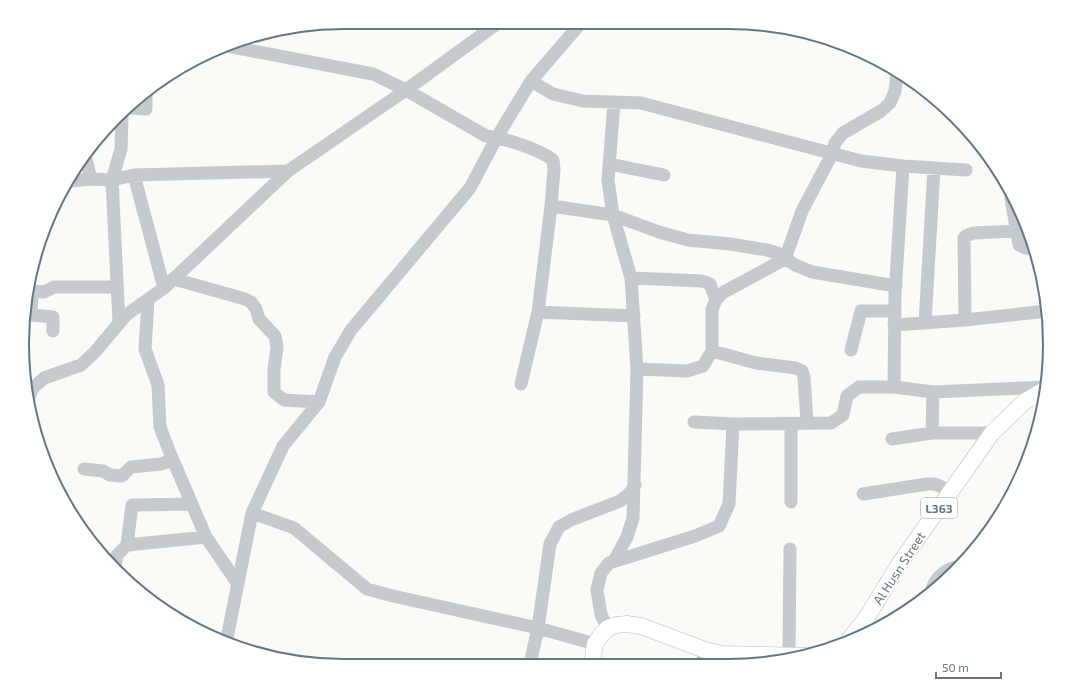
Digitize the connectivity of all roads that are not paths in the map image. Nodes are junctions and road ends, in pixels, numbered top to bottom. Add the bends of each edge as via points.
1 (490, 29) edge
2 (576, 29) edge
3 (237, 48) edge
4 (897, 78) edge
5 (531, 81) junction
6 (406, 90) junction
7 (146, 99) edge
8 (614, 102) junction
9 (135, 108) edge
10 (122, 120) edge
11 (497, 137) junction
12 (832, 154) junction
13 (87, 162) edge
14 (609, 164) junction
15 (903, 166) junction
16 (934, 168) junction
17 (966, 170) dead end
18 (288, 171) junction
19 (134, 175) junction
20 (664, 175) dead end
21 (91, 178) junction
22 (75, 180) edge
23 (112, 180) junction
24 (550, 206) junction
25 (1013, 210) edge
26 (613, 215) junction
27 (1017, 231) junction
28 (1028, 248) edge
29 (784, 259) junction
30 (631, 278) junction
31 (174, 279) junction
32 (896, 286) junction
33 (117, 287) junction
34 (164, 288) junction
35 (34, 291) edge
36 (148, 300) junction
37 (716, 300) junction
38 (894, 311) junction
39 (538, 312) junction
40 (1041, 312) edge
41 (31, 313) edge
42 (634, 316) junction
43 (966, 320) junction
44 (119, 323) junction
45 (925, 323) junction
46 (894, 325) junction
47 (53, 331) dead end
48 (851, 350) dead end
49 (712, 351) junction
50 (637, 369) junction
51 (33, 381) edge
52 (521, 384) dead end
53 (894, 387) junction
54 (1040, 388) edge
55 (933, 392) junction
56 (1039, 393) edge
57 (319, 402) junction
58 (694, 422) dead end
59 (807, 422) junction
60 (733, 424) junction
61 (791, 424) junction
62 (932, 433) junction
63 (992, 433) junction
64 (892, 439) dead end
65 (173, 460) junction
66 (84, 469) dead end
67 (635, 485) junction
68 (951, 491) junction
69 (863, 494) dead end
70 (791, 502) dead end
71 (192, 504) junction
72 (252, 514) junction
73 (206, 537) junction
74 (127, 545) junction
75 (790, 549) dead end
76 (614, 561) junction
77 (116, 562) edge
78 (947, 571) edge
79 (936, 581) edge
80 (238, 584) junction
81 (538, 628) junction
82 (608, 628) junction
83 (855, 632) edge
84 (227, 637) edge
85 (595, 644) junction
86 (789, 653) edge
87 (777, 655) edge
88 (704, 658) edge
89 (531, 659) edge
90 (593, 659) edge

1 - 6 street
2 - 5 street
3 - 6 street via 373,74
4 - 12 street via 890,104 843,132 835,143
5 - 8 street via 554,94 583,100
5 - 11 street
6 - 11 street via 486,136
6 - 18 street
7 - 9 street via 146,109
8 - 12 street via 641,103
8 - 14 street
10 - 23 street via 121,148
11 - 24 street via 545,154 553,160
11 - 57 street via 470,188 351,330 335,356
12 - 15 street via 861,161
12 - 29 street via 802,211
13 - 21 street
14 - 20 street
14 - 26 street via 608,180
15 - 16 street
15 - 32 street
16 - 17 street
16 - 45 street
18 - 19 street
18 - 31 street
19 - 23 street
19 - 34 street
21 - 22 street
21 - 23 street
23 - 33 street
24 - 26 street
24 - 39 street
25 - 27 street
26 - 29 street via 688,240 767,250 777,253
26 - 30 street
27 - 28 street via 1019,245
27 - 43 street via 973,233 964,238
29 - 32 street via 812,272
29 - 37 street via 724,292
30 - 37 street via 702,281 710,284
30 - 42 street
31 - 34 street
31 - 57 street via 251,302 259,319 275,336 277,347 274,392 284,400
32 - 38 street
33 - 35 street via 54,287 44,292
33 - 44 street
34 - 36 street
36 - 44 street
36 - 65 street via 145,349 158,385 160,427
37 - 49 street via 712,309
38 - 46 street
38 - 48 street via 860,311
39 - 42 street
39 - 52 street
40 - 43 street
41 - 47 street via 53,317
42 - 50 street
43 - 45 street
44 - 51 street via 81,365
45 - 46 street
46 - 53 street
49 - 50 street via 703,366 687,371
49 - 59 street via 756,363 802,371
50 - 67 street
53 - 55 street
53 - 59 street via 859,387 847,396 843,415 831,423
54 - 55 street
55 - 62 street
56 - 63 main road, Al Husn Street / L363 via 1024,402
57 - 72 street via 283,446
58 - 60 street
59 - 61 street
60 - 61 street
60 - 76 street via 729,504 719,526
61 - 70 street
62 - 63 street
62 - 64 street
63 - 68 main road, Al Husn Street / L363
65 - 66 street via 131,467 122,476 110,476 103,471
65 - 71 street
67 - 76 street via 633,518 627,537
67 - 81 street via 620,501 571,520 560,527 550,544
68 - 69 street via 935,484 927,484
68 - 83 main road, Al Husn Street / L363
71 - 73 street
71 - 74 street via 132,505
72 - 80 street
72 - 81 street via 294,528 367,588
73 - 74 street
73 - 80 street
74 - 77 street via 117,555
75 - 86 street
76 - 82 street via 601,573 597,590 601,615
78 - 79 street
80 - 84 street
81 - 85 street
81 - 89 street
82 - 85 main road
82 - 88 main road via 627,624 641,626
85 - 90 main road
87 - 88 main road via 722,654

